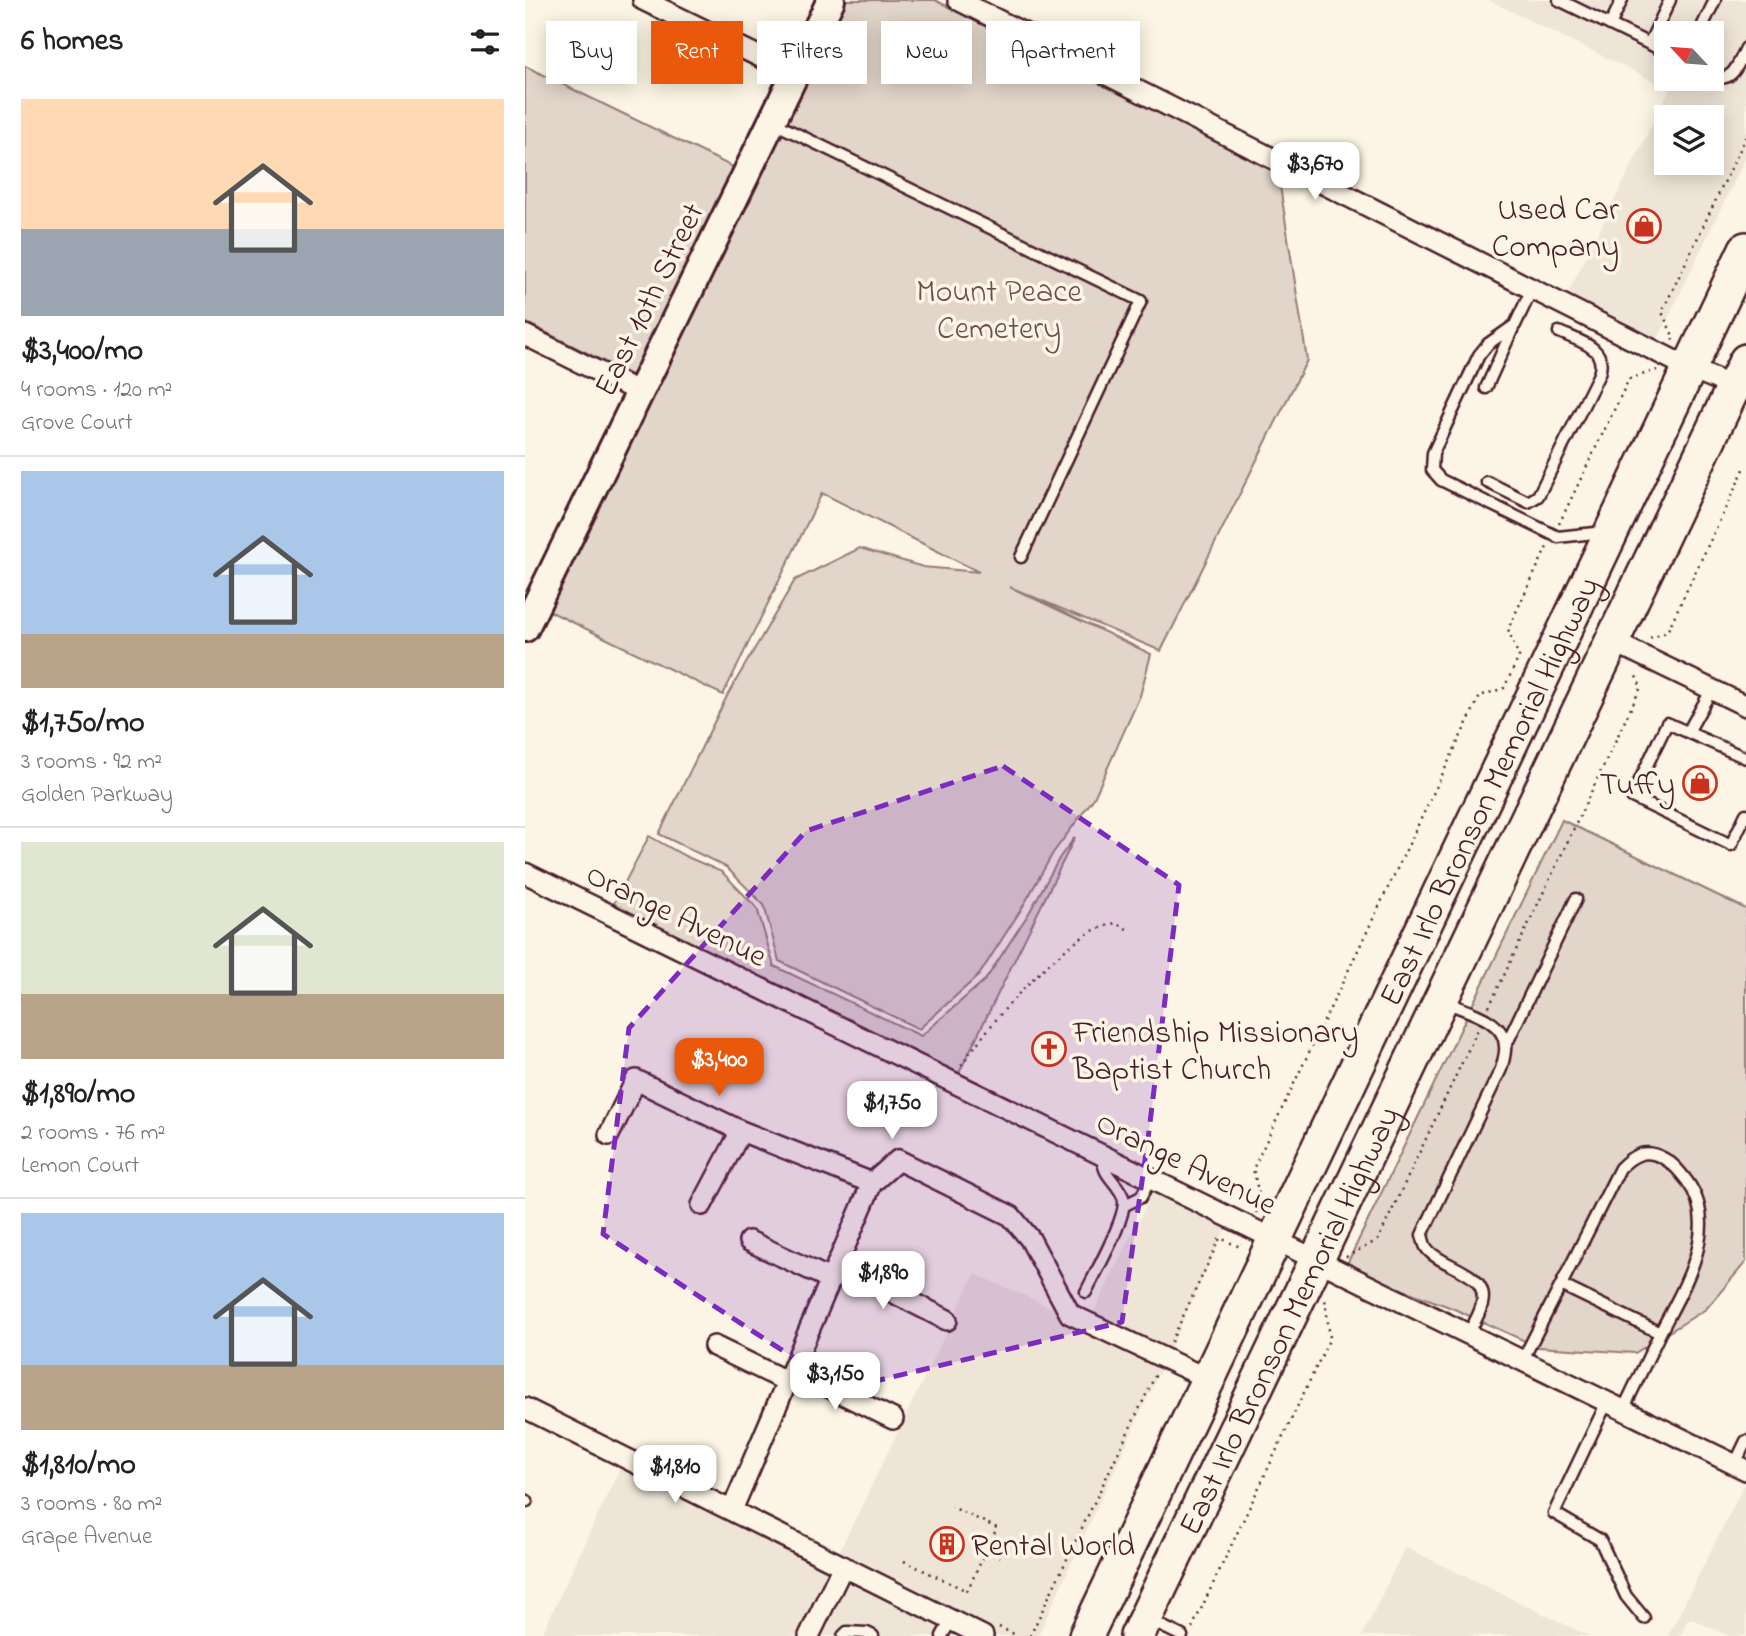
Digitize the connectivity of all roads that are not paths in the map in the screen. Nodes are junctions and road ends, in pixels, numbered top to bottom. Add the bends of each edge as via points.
1 (643, 0) edge
2 (831, 0) edge
3 (958, 0) edge
4 (1559, 0) edge
5 (1622, 0) edge
6 (1670, 0) edge
7 (1715, 0) edge
8 (1573, 3) edge
9 (821, 21) edge
10 (1705, 21) edge
11 (1610, 25) junction
12 (1649, 44) junction
13 (1654, 46) edge
14 (1746, 48) edge
15 (757, 56) edge
16 (1724, 78) edge
17 (790, 84) edge
18 (772, 121) junction
19 (1746, 249) edge
20 (1532, 289) junction
21 (1515, 325) junction
22 (1559, 332) dead end
23 (525, 335) edge
24 (1678, 362) junction
25 (1742, 380) edge
26 (1486, 388) dead end
27 (639, 392) junction
28 (1487, 482) dead end
29 (1612, 531) junction
30 (1021, 557) dead end
31 (525, 628) edge
32 (1625, 647) junction
33 (1712, 689) junction
34 (1746, 706) edge
35 (1688, 732) junction
36 (1746, 758) edge
37 (1746, 814) edge
38 (525, 873) edge
39 (1576, 899) dead end
40 (1441, 1000) junction
41 (1506, 1045) junction
42 (741, 1131) junction
43 (609, 1135) dead end
44 (1103, 1154) junction
45 (1151, 1178) junction
46 (871, 1183) junction
47 (702, 1205) dead end
48 (1125, 1205) junction
49 (1262, 1233) junction
50 (749, 1241) dead end
51 (1327, 1265) junction
52 (833, 1272) junction
53 (1562, 1284) junction
54 (1086, 1292) dead end
55 (947, 1320) dead end
56 (1660, 1333) junction
57 (1468, 1334) junction
58 (714, 1346) dead end
59 (1523, 1361) junction
60 (791, 1376) junction
61 (1208, 1379) junction
62 (1615, 1406) junction
63 (525, 1408) edge
64 (893, 1419) dead end
65 (1746, 1441) edge
66 (1740, 1467) edge
67 (732, 1510) junction
68 (843, 1566) junction
69 (1644, 1618) dead end
70 (1141, 1627) edge
71 (946, 1628) edge
72 (855, 1634) edge
73 (813, 1635) edge
74 (843, 1636) edge
75 (873, 1636) edge
76 (983, 1636) edge
77 (1086, 1636) edge
78 (1182, 1636) edge

1 - 15 street
2 - 9 street, East 10th Street
3 - 20 street
4 - 8 lane
5 - 11 lane
6 - 12 lane
7 - 10 lane
8 - 11 lane
11 - 12 lane
12 - 13 lane
14 - 16 lane via 1734,73
17 - 18 street, East 10th Street
18 - 27 street, East 10th Street
18 - 30 lane via 1141,300
19 - 24 highway, East Irlo Bronson Memorial Highway
20 - 21 lane
20 - 24 street
21 - 26 lane
21 - 29 lane via 1479,355 1433,453 1432,470 1441,480 1553,535
22 - 28 lane via 1599,354 1599,374 1538,496 1528,502
23 - 27 street
24 - 25 street
24 - 29 highway, East Irlo Bronson Memorial Highway
25 - 32 highway, East Irlo Bronson Memorial Highway
27 - 31 street, East 10th Street
29 - 49 highway, East Irlo Bronson Memorial Highway
32 - 33 street
32 - 40 highway, East Irlo Bronson Memorial Highway
33 - 34 street
33 - 35 lane
35 - 36 lane
35 - 37 lane via 1667,723 1632,797 1731,845
38 - 44 street, Orange Avenue
39 - 41 lane
40 - 41 lane via 1499,1028
40 - 51 highway, East Irlo Bronson Memorial Highway
41 - 57 lane via 1501,1069 1422,1235 1425,1248 1435,1257 1480,1285 1483,1303
42 - 43 street via 636,1080
42 - 46 street
42 - 47 street
44 - 45 street, Orange Avenue
44 - 48 lane via 1104,1171
45 - 48 lane via 1141,1197
45 - 49 street, Orange Avenue
46 - 52 street
46 - 61 street via 898,1160 1011,1216 1030,1239 1070,1314
48 - 54 lane
49 - 51 street, Orange Avenue
49 - 61 highway, East Irlo Bronson Memorial Highway
50 - 52 street
51 - 57 street, Orange Avenue
51 - 70 highway, East Irlo Bronson Memorial Highway
52 - 55 street
52 - 60 street
53 - 56 lane
53 - 56 lane via 1620,1168 1632,1156 1660,1156 1694,1190 1702,1216 1694,1260
53 - 59 lane
56 - 62 lane
57 - 59 street, Orange Avenue
58 - 60 street
59 - 62 street, Orange Avenue
60 - 64 street
60 - 67 street
61 - 77 highway, East Irlo Bronson Memorial Highway
62 - 66 street, Orange Avenue
62 - 69 lane via 1554,1513 1600,1541 1626,1596
63 - 67 street
65 - 66 lane
67 - 68 street
68 - 71 street
68 - 73 street
70 - 78 lane
71 - 76 street
72 - 74 lane
72 - 75 lane

